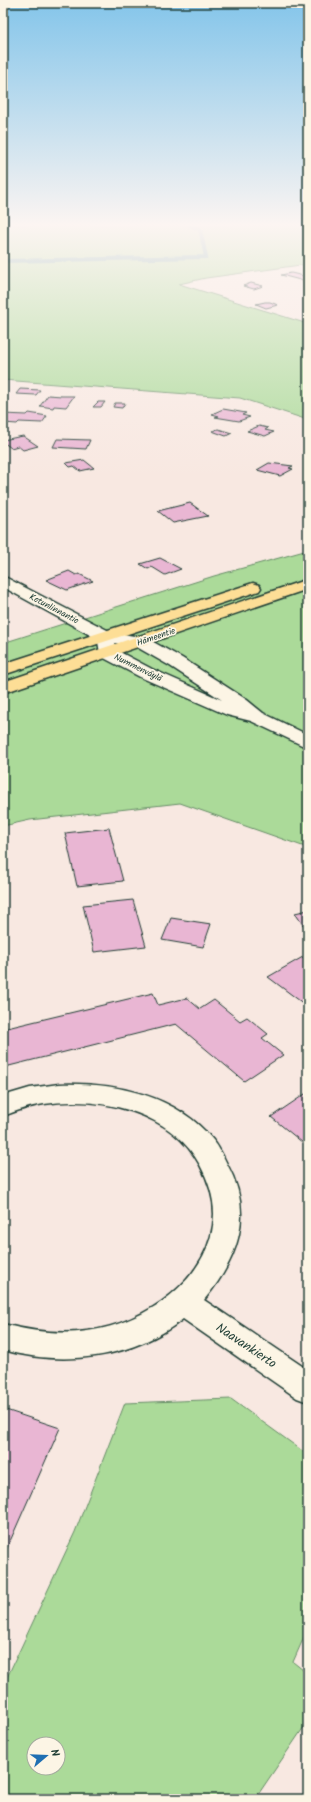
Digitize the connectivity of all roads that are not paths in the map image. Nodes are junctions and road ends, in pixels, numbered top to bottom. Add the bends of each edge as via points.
1 (308, 570) edge
2 (3, 581) edge
3 (308, 584) edge
4 (140, 642) junction
5 (106, 645) junction
6 (3, 670) edge
7 (3, 688) edge
8 (257, 717) junction
9 (308, 742) edge
10 (3, 1106) edge
11 (184, 1303) junction
12 (3, 1337) edge
13 (308, 1388) edge

1 - 5 main road, Hämeentie
2 - 5 street, Ketunlinnantie
3 - 4 main road, Hämeentie
4 - 5 main road, Hämeentie
4 - 8 street, Nummenväylä via 176,662
5 - 6 main road, Hämeentie
5 - 7 main road, Hämeentie
5 - 8 street, Nummenväylä via 146,673 233,711
8 - 9 street, Nummenväylä
10 - 11 street via 39,1096 70,1092 98,1093 128,1099 156,1110 182,1125 198,1140 214,1161 224,1183 228,1208 226,1237 217,1261 199,1288
11 - 12 street via 157,1322 98,1343 60,1346 28,1344
11 - 13 street, Naavankierto

